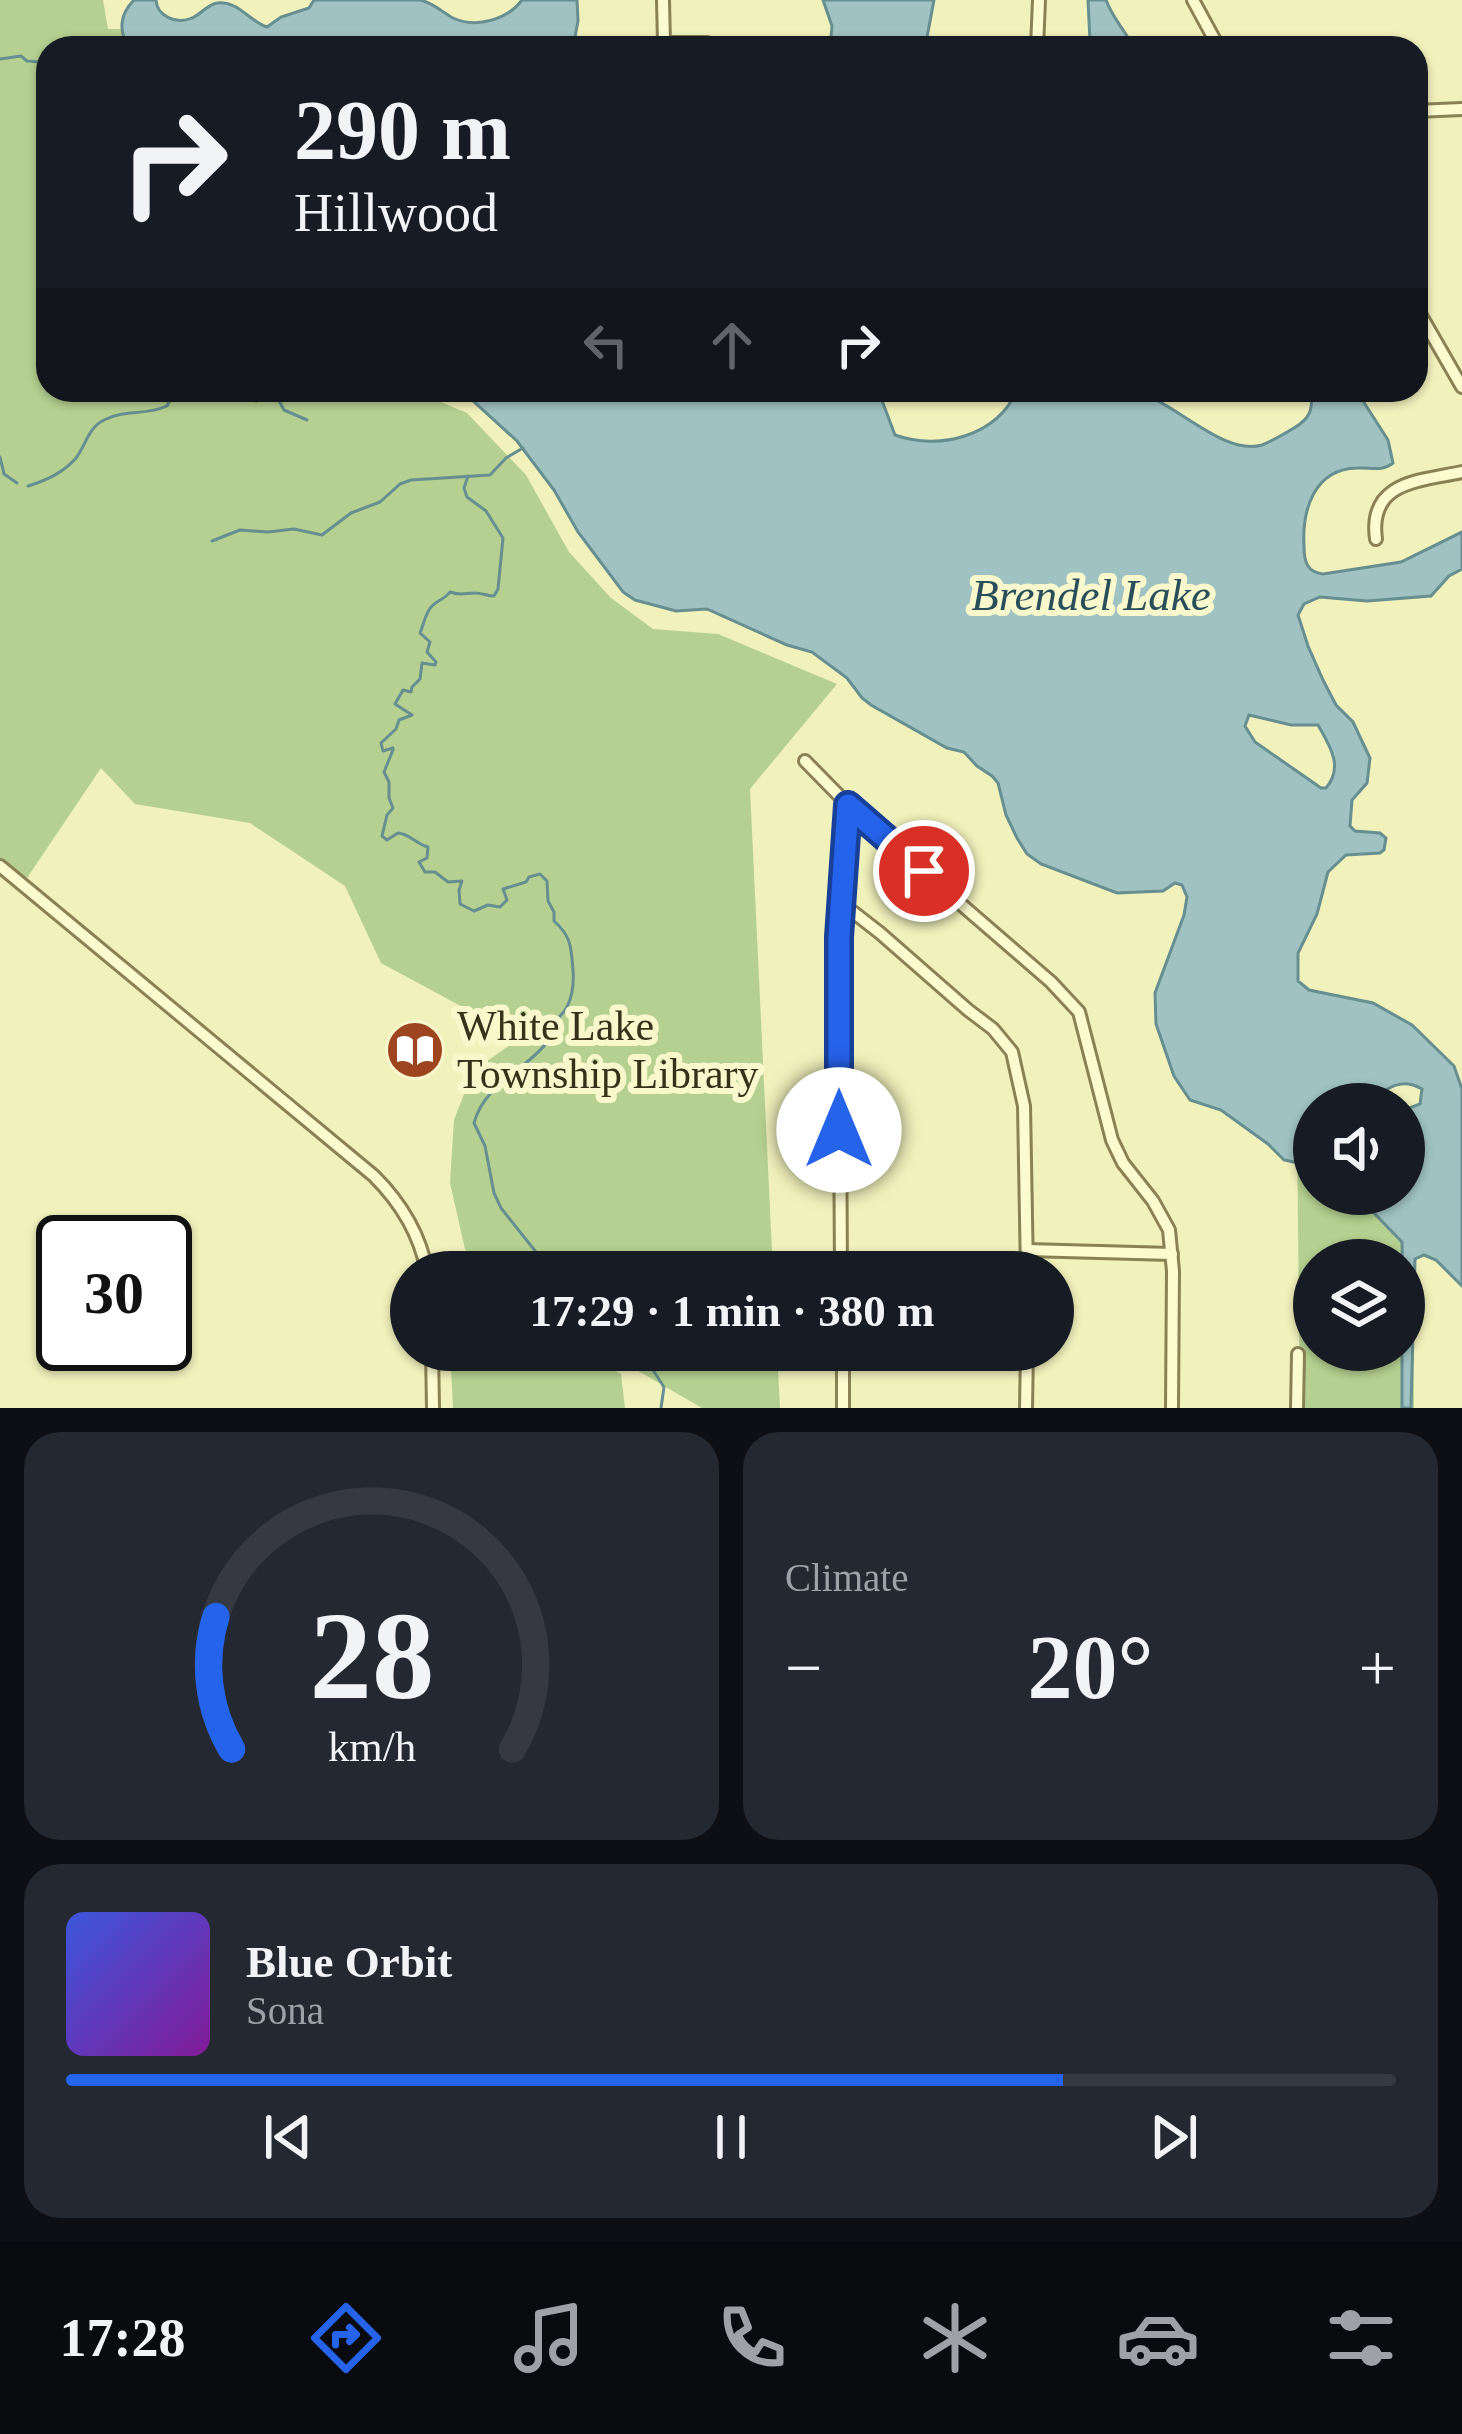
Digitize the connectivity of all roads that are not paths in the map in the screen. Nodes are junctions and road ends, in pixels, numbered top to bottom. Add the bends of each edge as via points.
1 (663, 0) edge
2 (1039, 0) edge
3 (1193, 0) edge
4 (664, 36) edge
5 (1038, 36) edge
6 (1212, 36) edge
7 (1462, 109) edge
8 (1428, 110) edge
9 (1428, 327) edge
10 (1461, 383) edge
11 (1462, 472) edge
12 (1376, 539) dead end
13 (806, 761) dead end
14 (848, 805) junction
15 (0, 866) edge
16 (840, 909) junction
17 (1028, 1250) joint
18 (422, 1251) edge
19 (841, 1251) edge
20 (1172, 1255) junction
21 (432, 1371) edge
22 (843, 1371) edge
23 (1027, 1371) edge
24 (1298, 1371) edge
25 (433, 1408) edge
26 (843, 1408) edge
27 (1026, 1408) edge
28 (1172, 1408) edge
29 (1298, 1408) edge

1 - 4 street
2 - 5 street
3 - 6 street
7 - 8 street
9 - 10 street
11 - 12 street via 1388,494
13 - 14 street
14 - 16 street
14 - 20 street via 1073,1003 1112,1140 1162,1215
15 - 18 street via 368,1169 408,1218
16 - 17 street via 870,925 1012,1052 1024,1106
16 - 19 street
17 - 20 street
20 - 28 street
21 - 25 street
22 - 26 street
23 - 27 street
24 - 29 street

